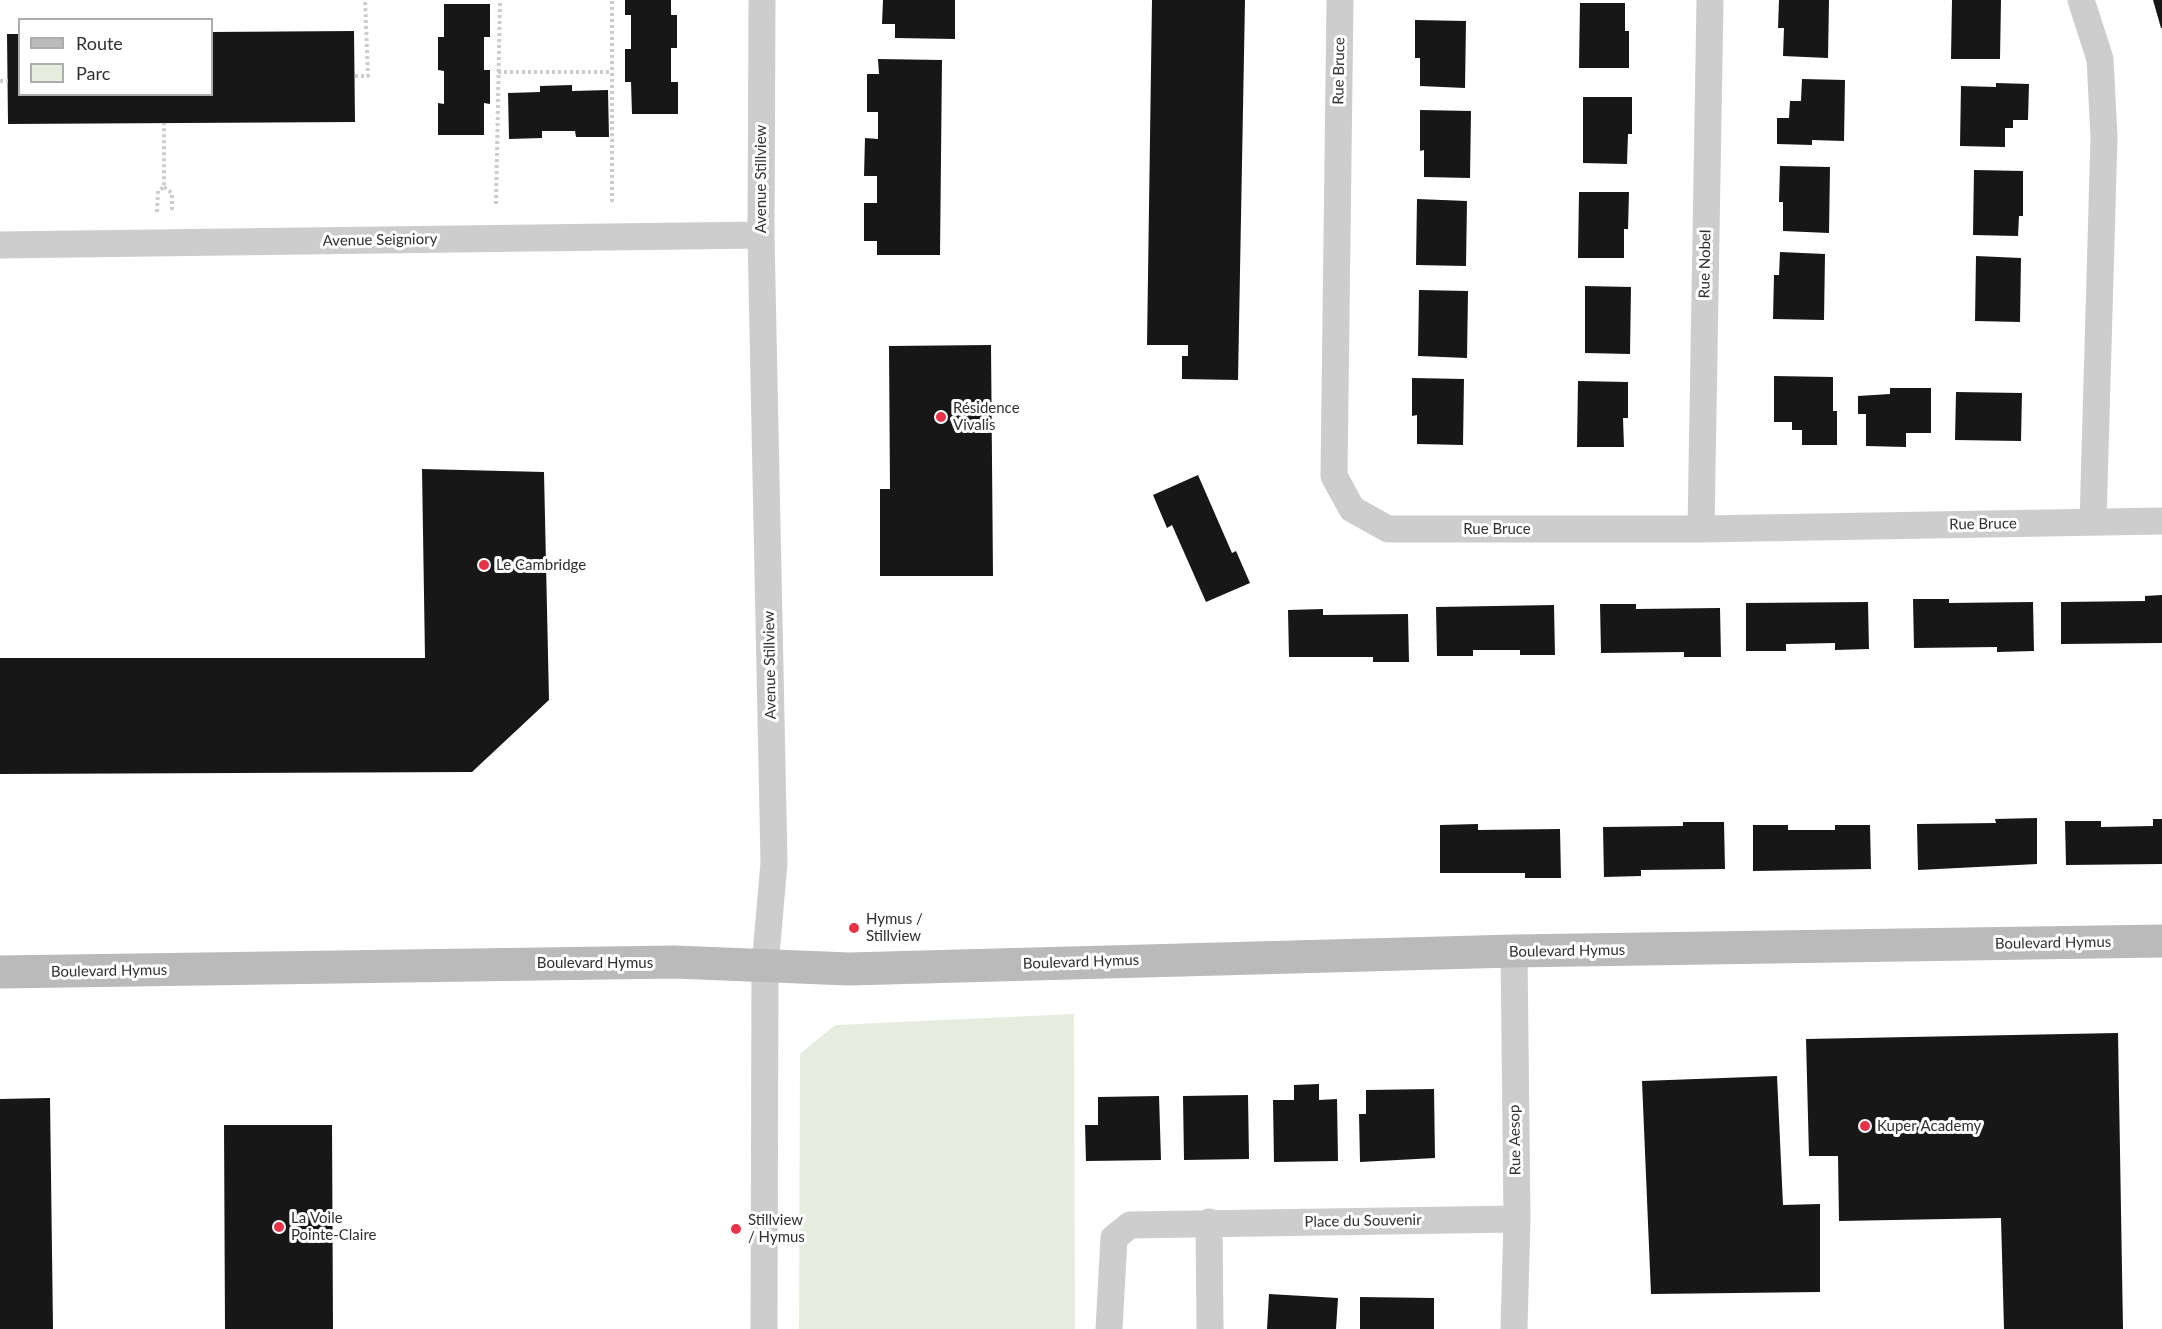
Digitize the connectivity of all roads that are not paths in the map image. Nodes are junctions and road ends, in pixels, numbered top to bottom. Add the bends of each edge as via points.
1 (762, 0) edge
2 (1340, 0) edge
3 (1710, 0) edge
4 (2081, 0) edge
5 (761, 235) junction
6 (0, 244) edge
7 (2162, 521) edge
8 (2092, 522) junction
9 (1701, 529) junction
10 (2162, 941) edge
11 (1514, 951) junction
12 (765, 966) junction
13 (0, 972) edge
14 (1517, 1219) junction
15 (1209, 1222) junction
16 (764, 1329) edge
17 (1109, 1329) edge
18 (1210, 1329) edge
19 (1514, 1329) edge

1 - 5 street, Avenue Stillview
2 - 9 street, Rue Bruce via 1334,476 1352,509 1389,529
3 - 9 street, Rue Nobel
4 - 8 street via 2100,59 2104,137
5 - 6 street, Avenue Seigniory
5 - 12 street, Avenue Stillview via 774,863
7 - 8 street, Rue Bruce
8 - 9 street, Rue Bruce
10 - 11 street, Boulevard Hymus
11 - 12 street, Boulevard Hymus via 925,968
11 - 14 street, Rue Aesop
12 - 13 street, Boulevard Hymus via 674,962
12 - 16 street, Avenue Stillview
14 - 15 street, Place du Souvenir
14 - 19 street, Rue Aesop
15 - 17 street, Place du Souvenir via 1130,1224 1114,1238
15 - 18 street

